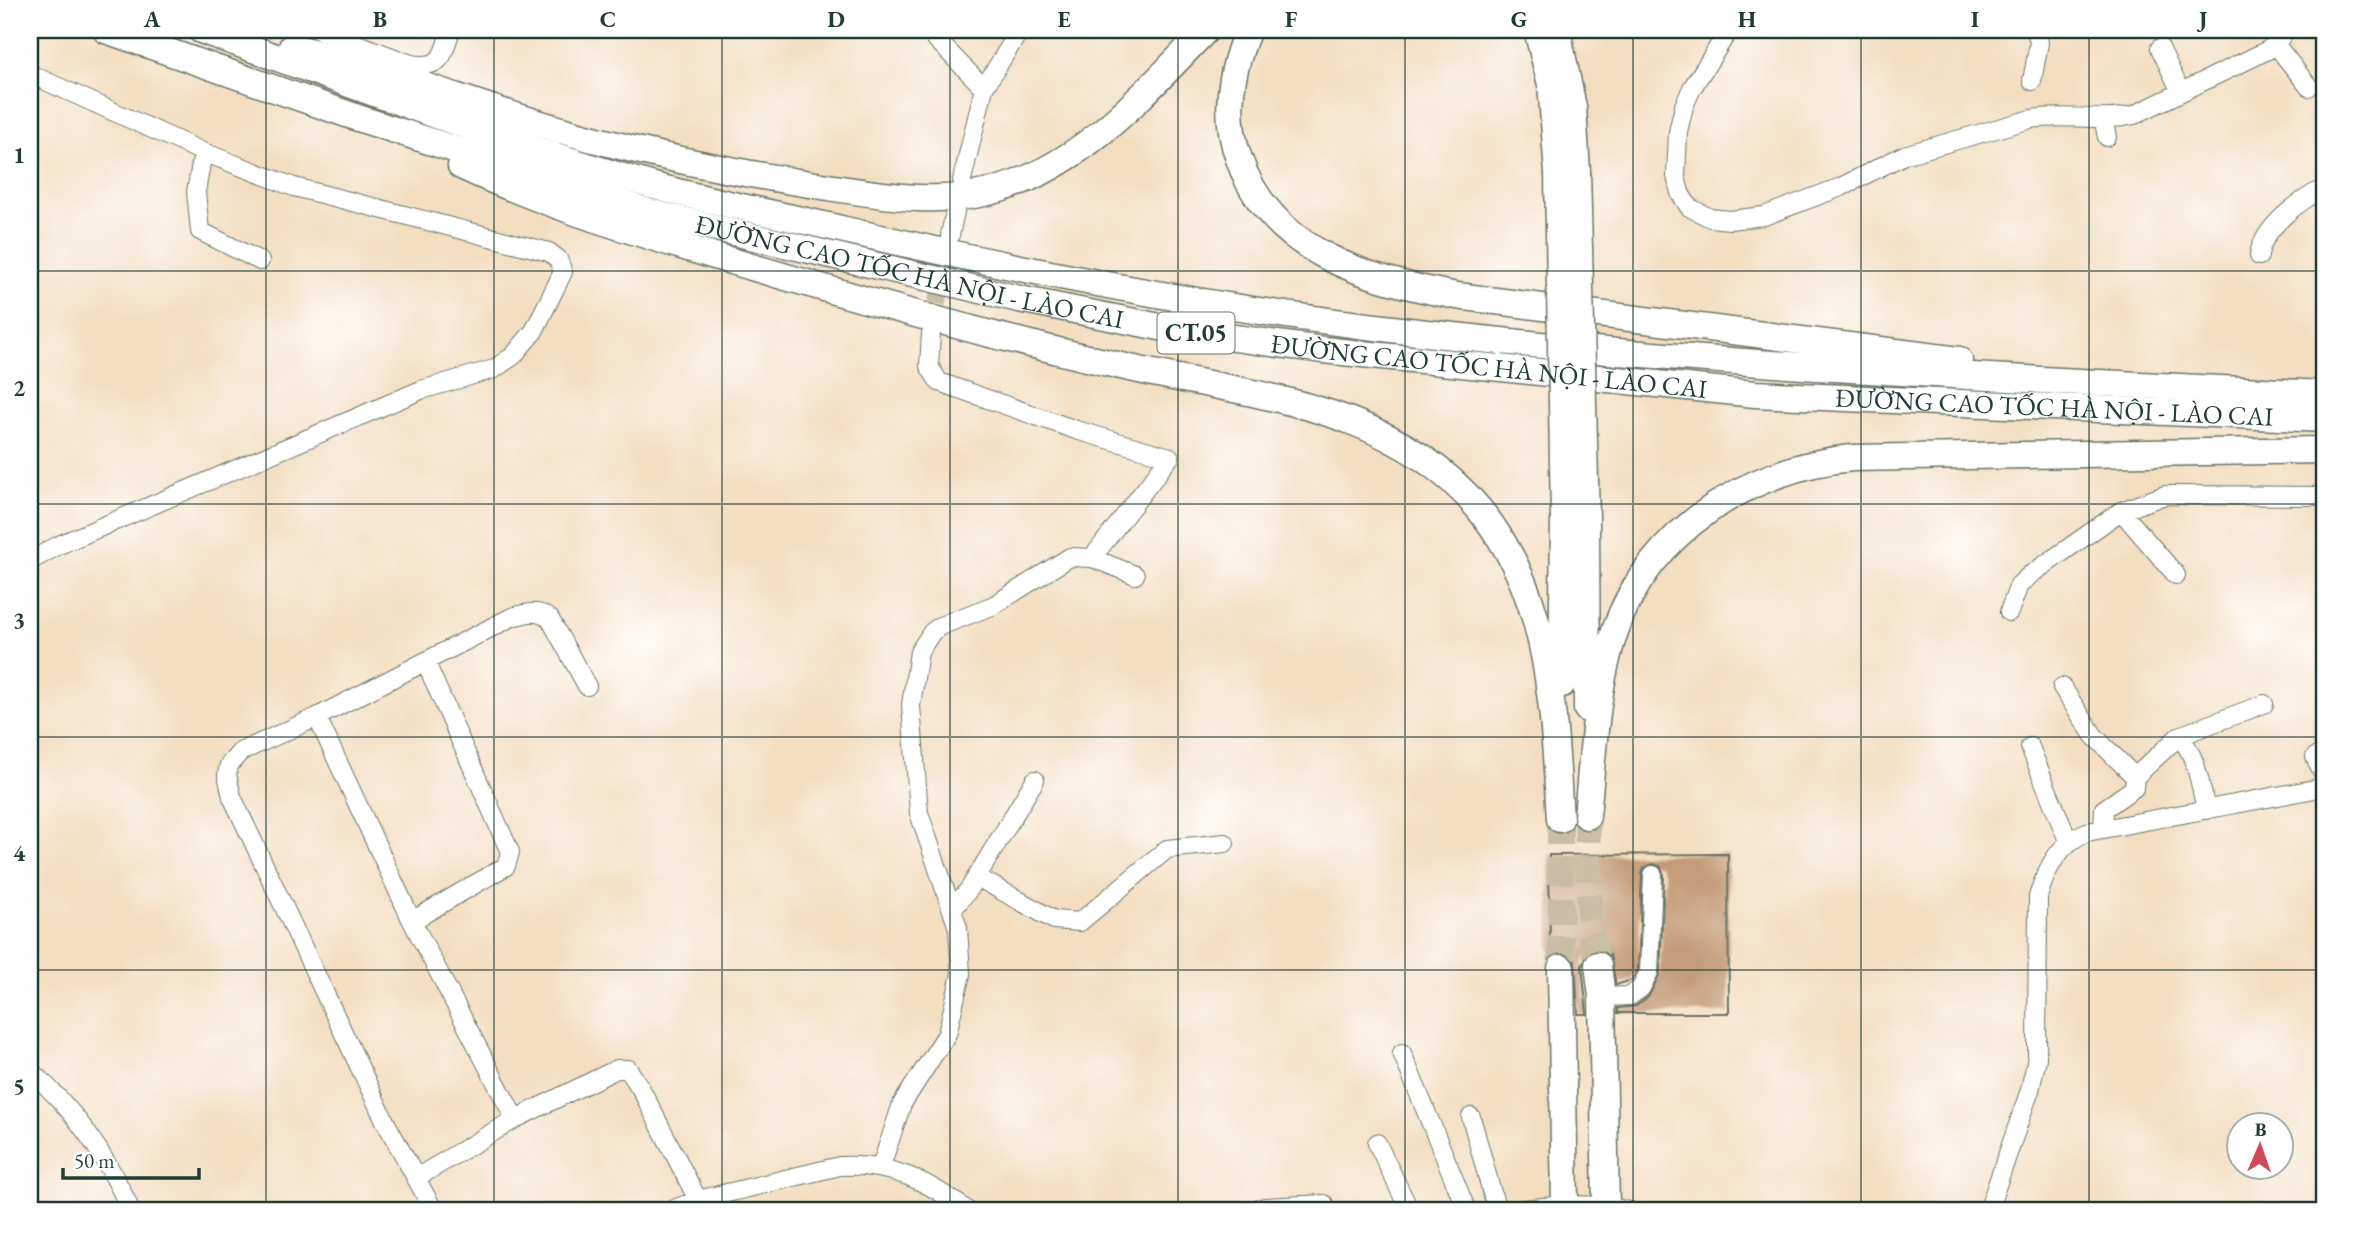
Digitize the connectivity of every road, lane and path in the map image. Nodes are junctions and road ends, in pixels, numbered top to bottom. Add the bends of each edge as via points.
1 (106, 30) edge
2 (201, 30) edge
3 (215, 30) edge
4 (320, 30) edge
5 (451, 30) edge
6 (927, 30) edge
7 (1020, 30) edge
8 (1206, 30) edge
9 (1248, 30) edge
10 (1537, 30) edge
11 (1557, 30) edge
12 (1729, 30) edge
13 (2036, 30) edge
14 (2280, 37) edge
15 (2160, 48) dead end
16 (30, 74) edge
17 (2032, 81) dead end
18 (2309, 87) dead end
19 (984, 88) junction
20 (2181, 92) junction
21 (2104, 118) junction
22 (361, 119) junction
23 (2107, 137) dead end
24 (203, 152) junction
25 (1567, 172) junction
26 (962, 180) dead end
27 (2325, 188) edge
28 (956, 207) dead end
29 (950, 235) dead end
30 (2259, 256) dead end
31 (260, 261) dead end
32 (931, 333) tunnel mouth
33 (2211, 389) junction
34 (2325, 394) edge
35 (2325, 419) edge
36 (2325, 450) edge
37 (2325, 496) edge
38 (2121, 511) junction
39 (1575, 519) junction
40 (1092, 558) junction
41 (30, 561) edge
42 (1135, 575) dead end
43 (2176, 575) dead end
44 (2009, 612) dead end
45 (426, 663) junction
46 (587, 686) dead end
47 (2062, 687) dead end
48 (2264, 704) dead end
49 (317, 718) junction
50 (2179, 736) junction
51 (2030, 747) dead end
52 (2315, 757) dead end
53 (2135, 777) junction
54 (2325, 777) edge
55 (1035, 780) dead end
56 (2325, 787) edge
57 (2206, 810) junction
58 (2103, 829) junction
59 (1225, 843) dead end
60 (2068, 843) junction
61 (1653, 875) dead end
62 (977, 877) junction
63 (952, 910) junction
64 (412, 921) junction
65 (1598, 965) tunnel mouth
66 (1560, 968) tunnel mouth
67 (1602, 996) junction
68 (1402, 1054) dead end
69 (30, 1072) edge
70 (1471, 1117) dead end
71 (515, 1119) junction
72 (1377, 1143) dead end
73 (881, 1166) junction
74 (416, 1178) junction
75 (698, 1200) junction
76 (1324, 1204) dead end
77 (1565, 1205) junction
78 (1618, 1209) edge
79 (131, 1211) edge
80 (434, 1211) edge
81 (669, 1211) edge
82 (968, 1211) edge
83 (1252, 1211) edge
84 (1410, 1211) edge
85 (1467, 1211) edge
86 (1497, 1211) edge
87 (1509, 1211) edge
88 (1988, 1211) edge

1 - 22 highway, ĐƯỜNG CAO TỐC HÀ NỘI - LÀO CAI / CT.05
2 - 33 highway, ĐƯỜNG CAO TỐC HÀ NỘI - LÀO CAI / CT.05 via 479,130 656,187 1094,284 1309,318 1521,342 1854,370
3 - 8 highway via 355,62 553,128 649,154 760,177 928,198 1000,189 1066,159 1127,112
4 - 5 street via 427,66 442,56
6 - 19 street
7 - 19 street
9 - 33 highway via 1236,57 1229,94 1232,139 1247,181 1268,214 1297,240 1362,273 1395,284 1484,300 1780,340
10 - 25 highway
11 - 25 highway via 1573,107
12 - 21 street via 1692,88 1678,132 1680,193 1689,207 1710,218 1764,216 1841,187 1904,155 2031,119
13 - 17 street via 2039,43
14 - 18 street
14 - 20 street
15 - 20 street
16 - 24 street
19 - 26 street
20 - 21 street via 2134,115
21 - 23 street
22 - 35 highway, ĐƯỜNG CAO TỐC HÀ NỘI - LÀO CAI / CT.05 via 652,213 1019,299 1175,330 1323,350 1755,394
22 - 39 highway via 497,183 578,215 969,328 1272,397 1386,434 1439,469 1480,509 1528,595 1542,637 1551,697 1560,818
24 - 31 street via 196,192 200,231
24 - 41 street via 294,187 548,252 563,266 562,280 523,345 494,369 421,390
25 - 39 highway, bridge
27 - 30 street via 2278,224 2260,245
28 - 29 street
32 - 40 street via 929,366 939,382 1170,457
33 - 34 highway, ĐƯỜNG CAO TỐC HÀ NỘI - LÀO CAI / CT.05
36 - 39 highway via 1852,458 1794,467 1736,491 1679,536 1645,576 1619,621 1602,695 1587,816
37 - 38 street via 2176,494
38 - 43 street
38 - 44 street via 2019,585
40 - 42 street
40 - 63 street via 1070,557 994,605 940,626 919,652 911,705 918,801
45 - 46 street via 512,617 542,612 558,631
45 - 49 street
45 - 64 street via 510,852 506,866
47 - 53 street via 2094,736
48 - 50 street
49 - 64 street
49 - 74 street via 240,752 229,765 228,782 313,971
50 - 53 street
50 - 57 street via 2196,766
51 - 60 street
52 - 54 street
53 - 58 street via 2134,788 2104,809
55 - 62 street
56 - 57 street
57 - 58 street
58 - 60 street
59 - 62 street via 1167,849 1080,922 1054,920
60 - 88 street via 2044,878 2038,897 2037,1058
61 - 67 street via 1646,980 1630,996
62 - 63 street
63 - 73 street via 962,958 954,1013 940,1047 902,1104
64 - 71 street
65 - 67 highway
66 - 77 highway
67 - 78 highway
68 - 85 street
69 - 79 street via 68,1109 120,1186
70 - 86 street
71 - 74 street
71 - 75 street via 617,1069 628,1069
72 - 84 street
73 - 75 street via 840,1166
73 - 82 street via 926,1184
74 - 80 street
75 - 81 street
76 - 83 street via 1265,1206
77 - 78 street
77 - 87 street

